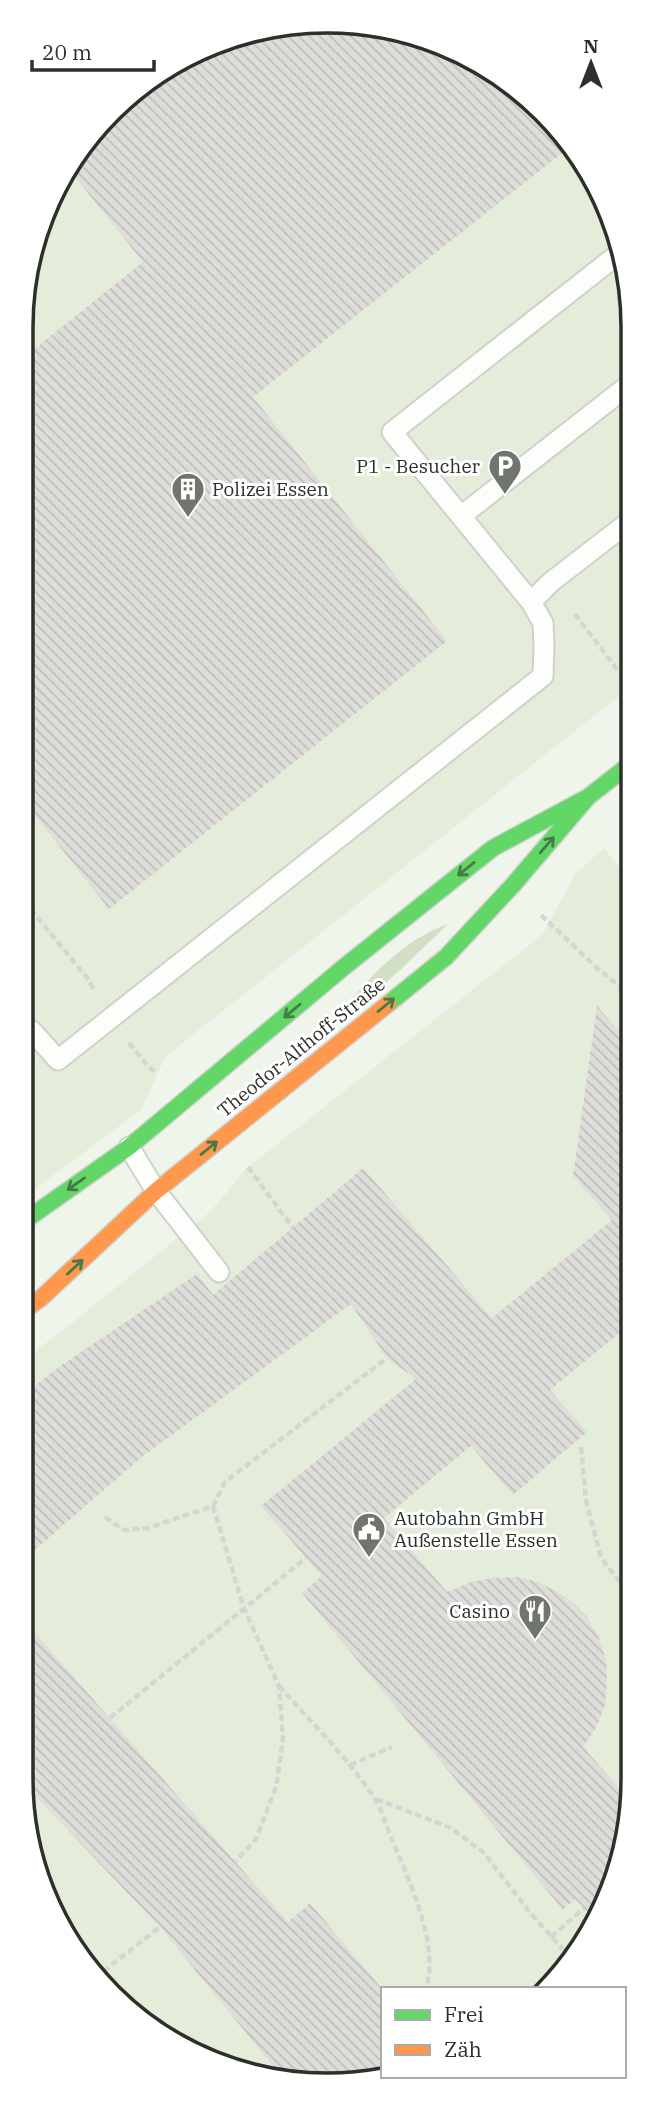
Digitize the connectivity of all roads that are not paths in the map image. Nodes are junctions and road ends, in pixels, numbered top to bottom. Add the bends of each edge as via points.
1 (613, 258) edge
2 (621, 391) edge
3 (461, 516) junction
4 (621, 528) edge
5 (531, 602) junction
6 (621, 771) edge
7 (588, 797) junction
8 (33, 1032) edge
9 (129, 1147) junction
10 (156, 1191) junction
11 (33, 1215) edge
12 (219, 1272) dead end
13 (33, 1304) edge

1 - 3 lane via 392,432
2 - 3 lane
3 - 5 lane
4 - 5 lane
5 - 8 lane via 542,623 543,676 58,1060
6 - 7 street, Theodor-Althoff-Straße
7 -> 9 street, Theodor-Althoff-Straße via 493,848
10 -> 7 street, Theodor-Althoff-Straße via 446,957
9 - 10 lane
9 -> 11 street, Theodor-Althoff-Straße
10 - 12 lane
13 -> 10 street, Theodor-Althoff-Straße

